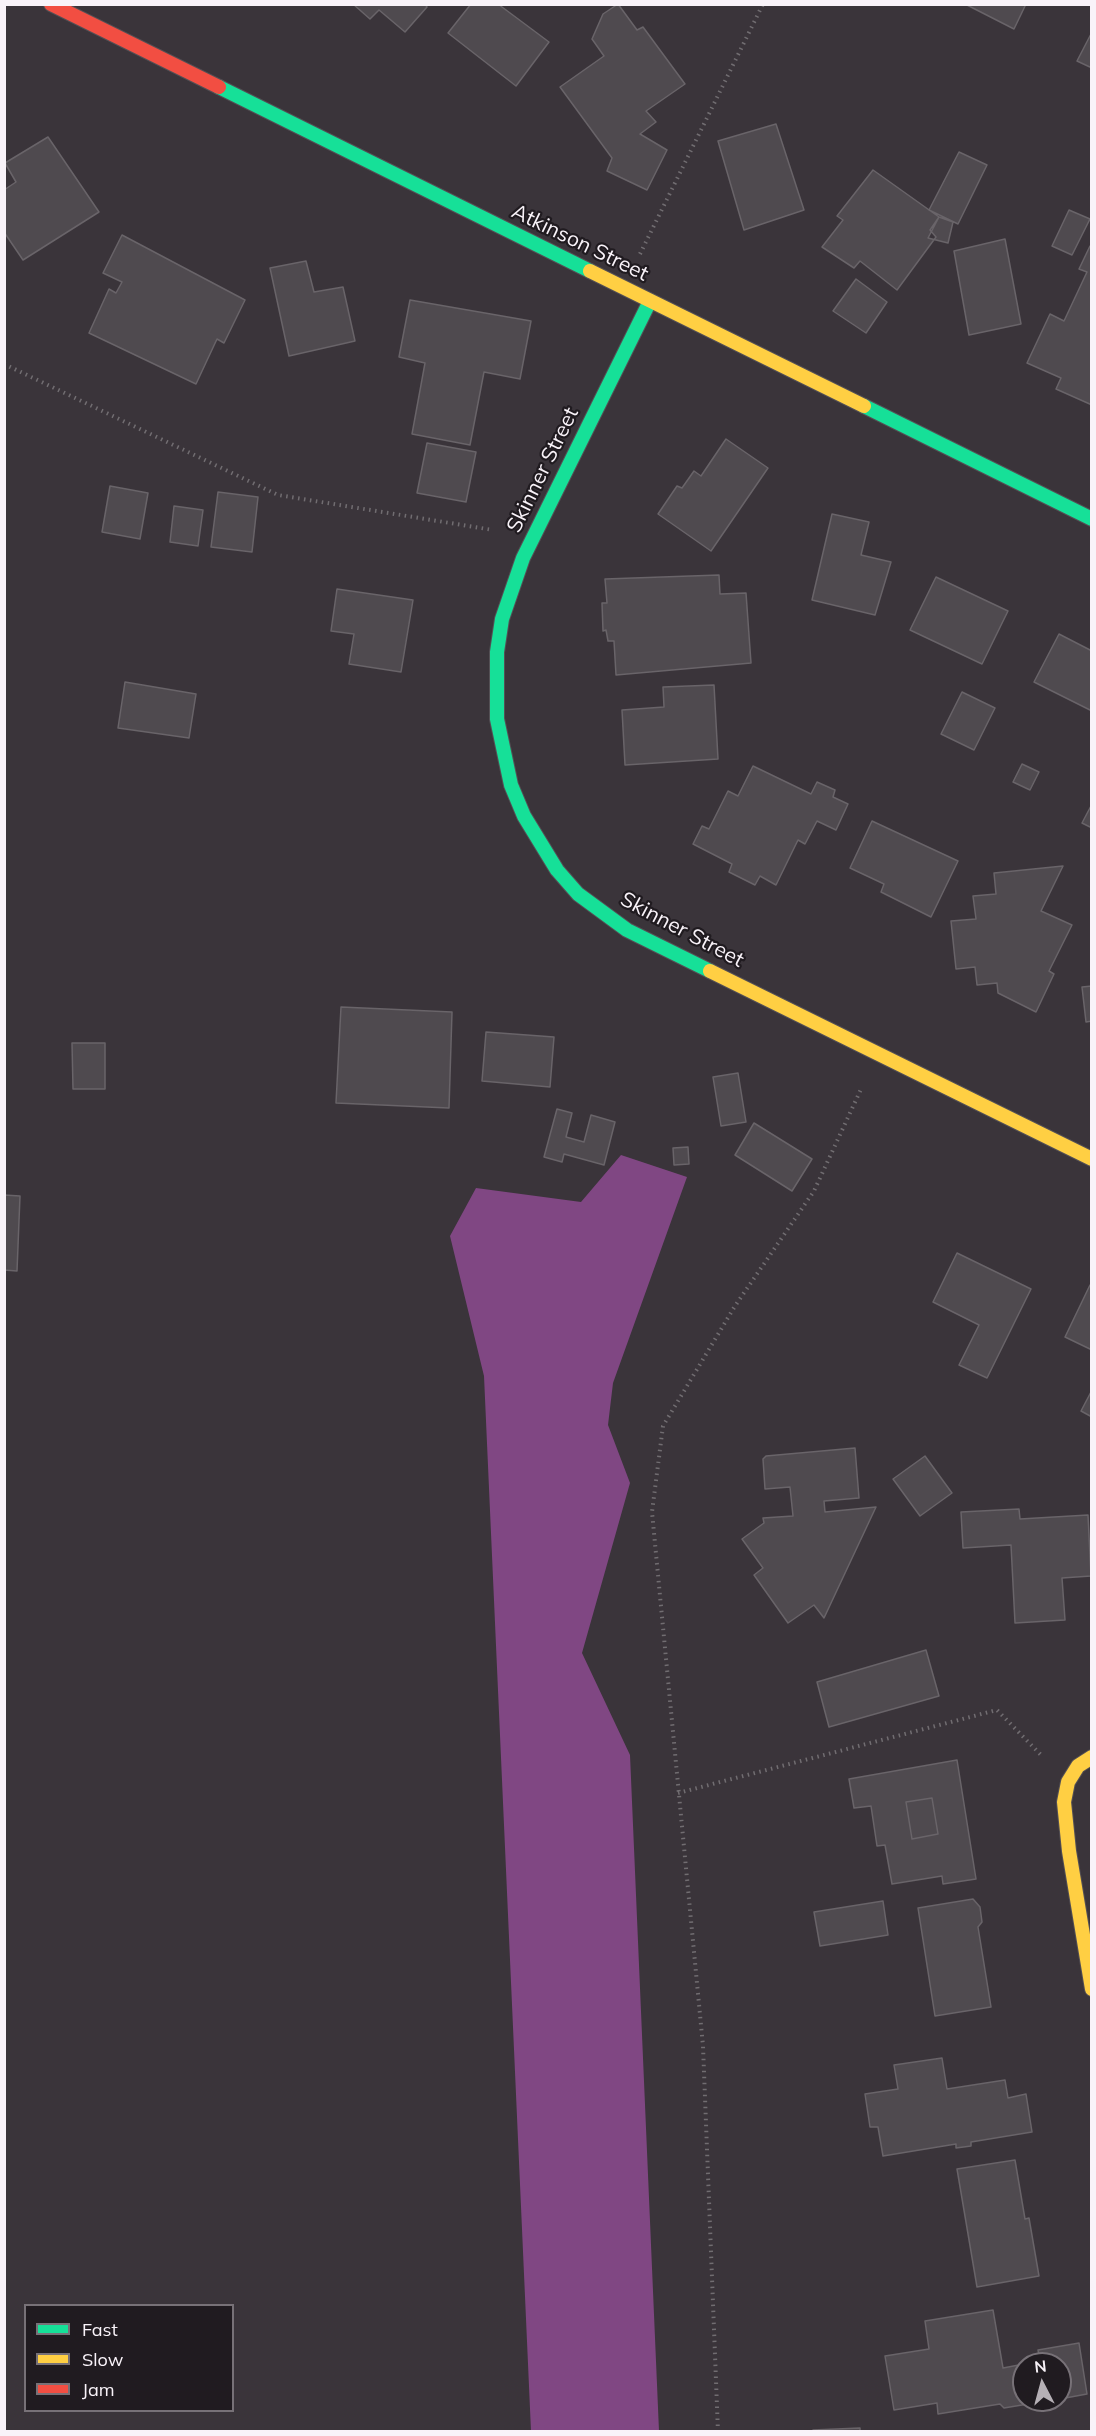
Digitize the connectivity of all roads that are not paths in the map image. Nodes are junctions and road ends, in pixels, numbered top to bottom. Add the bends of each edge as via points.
1 (51, 4) edge
2 (650, 301) junction
3 (1092, 519) edge
4 (1092, 1159) edge
5 (1092, 1756) edge
6 (1092, 1989) edge

1 - 2 street, Atkinson Street
2 - 3 street, Atkinson Street
2 - 4 street, Skinner Street via 523,558 502,619 497,652 497,719 511,785 524,816 578,894 627,930
5 - 6 street via 1078,1766 1068,1782 1065,1802 1068,1851

